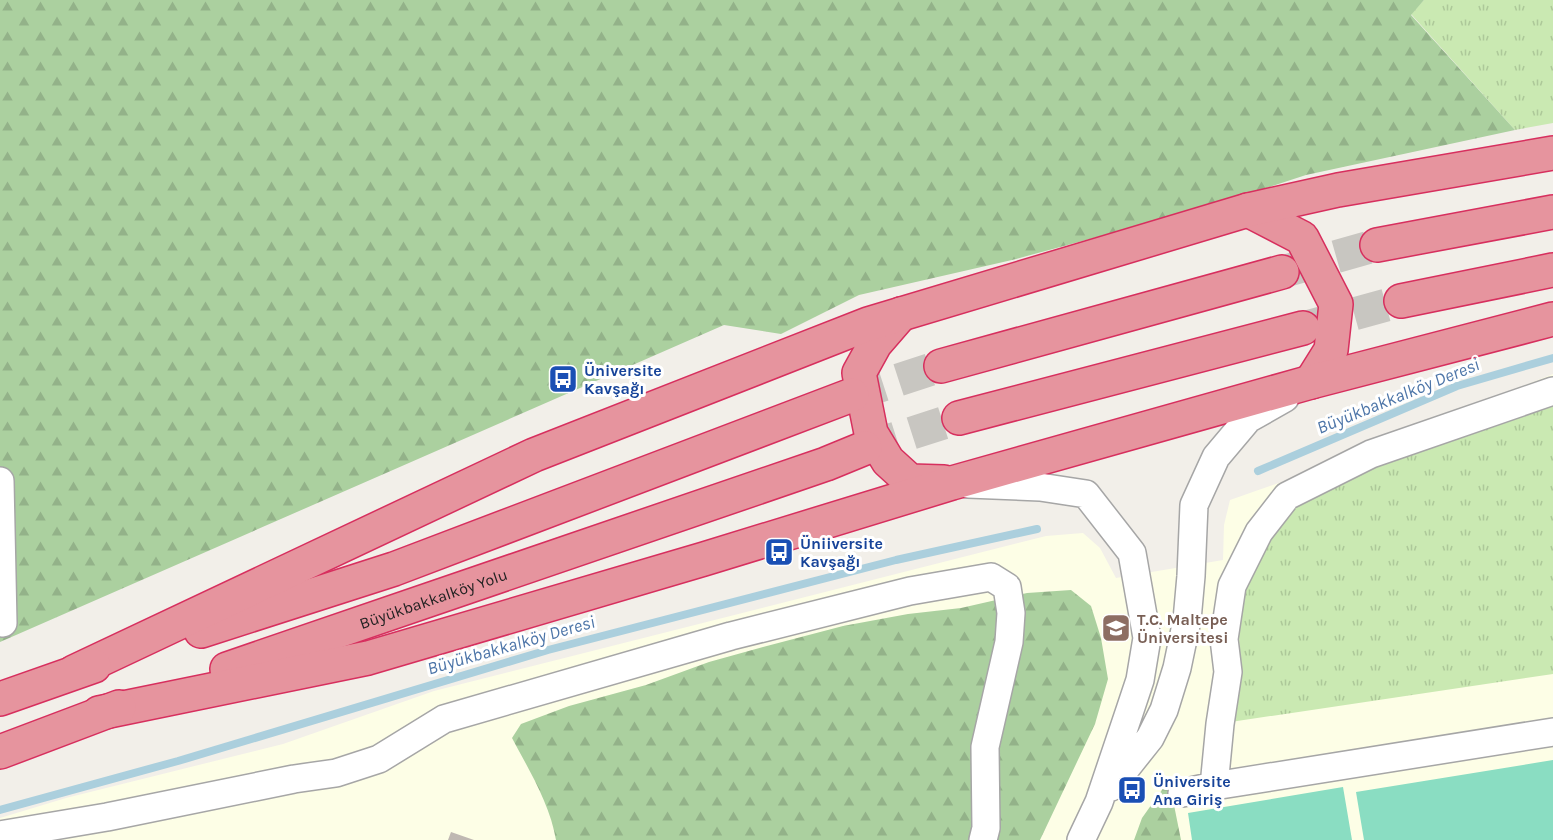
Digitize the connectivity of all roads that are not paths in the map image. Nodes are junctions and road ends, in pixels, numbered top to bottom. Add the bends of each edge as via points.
1 (1553, 153) edge
2 (1248, 210) junction
3 (1553, 212) edge
4 (1377, 245) tunnel mouth
5 (1553, 270) edge
6 (1282, 272) tunnel mouth
7 (1401, 301) tunnel mouth
8 (901, 314) junction
9 (1553, 319) edge
10 (1303, 328) tunnel mouth
11 (941, 366) tunnel mouth
12 (1311, 382) junction
13 (1553, 390) edge
14 (852, 395) tunnel mouth
15 (959, 418) tunnel mouth
16 (865, 448) tunnel mouth
17 (0, 481) edge
18 (952, 483) junction
19 (3, 622) dead end
20 (74, 672) junction
21 (0, 699) edge
22 (99, 713) junction
23 (1553, 732) edge
24 (0, 752) edge
25 (1214, 786) junction
26 (1182, 793) dead end
27 (1099, 802) junction
28 (0, 835) edge
29 (983, 840) edge
30 (1081, 840) edge

1 - 2 highway via 1338,190
2 - 8 highway
2 - 12 highway via 1302,238 1336,304 1331,350
3 - 4 highway
5 - 7 highway
6 - 11 highway
8 - 18 highway via 875,344 858,373 871,433 888,461 910,481
8 - 20 highway via 534,455
9 - 12 highway
10 - 15 highway
12 - 18 highway
12 - 27 street via 1248,419 1216,457 1194,505 1187,620 1164,710 1150,738
13 - 25 street via 1371,454 1287,496 1259,532 1232,586 1224,639 1228,672
14 - 20 highway via 394,569
16 - 22 highway, Büyükbakkalköy Yolu
17 - 19 street
18 - 22 highway via 368,658
18 - 27 street via 1040,487 1086,494 1132,553 1147,638 1140,680
20 - 21 highway
22 - 24 highway, Büyükbakkalköy Yolu
23 - 25 street
25 - 26 street
27 - 30 street
28 - 29 street via 336,773 379,759 444,719 507,700 742,633 910,591 991,576 1007,587 1011,613 1009,642 985,747

